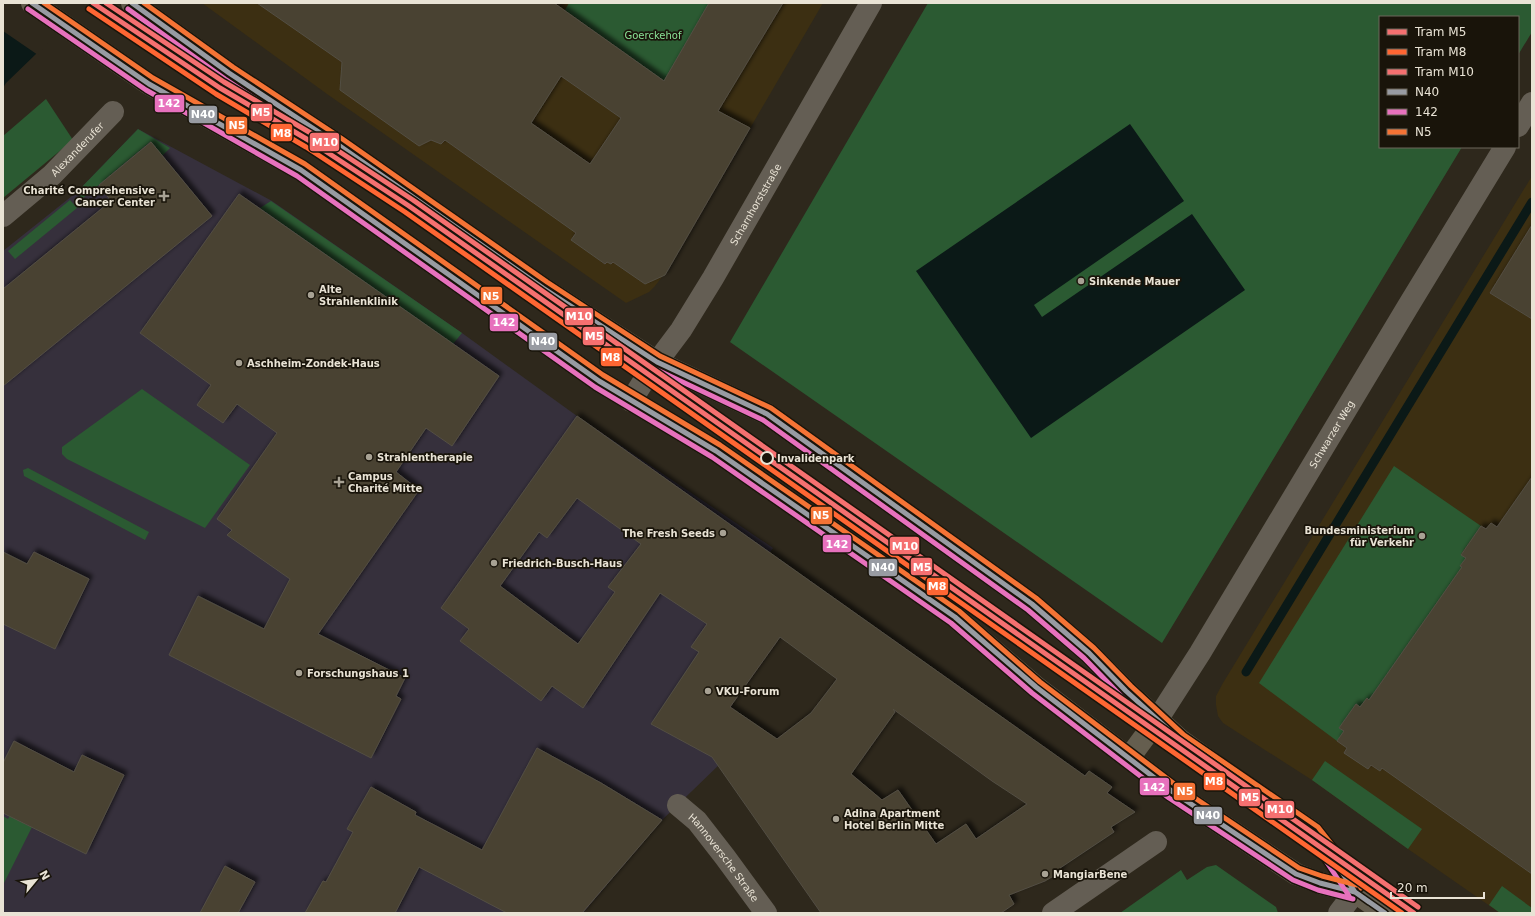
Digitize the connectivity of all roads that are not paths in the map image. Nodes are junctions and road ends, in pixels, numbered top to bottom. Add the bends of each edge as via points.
1 (32, 3) edge
2 (132, 3) edge
3 (871, 3) edge
4 (1532, 103) edge
5 (114, 112) dead end
6 (1519, 124) edge
7 (1504, 148) edge
8 (3, 216) edge
9 (657, 362) junction
10 (631, 401) junction
11 (1157, 720) junction
12 (1129, 758) junction
13 (678, 805) dead end
14 (1156, 842) dead end
15 (1355, 892) junction
16 (766, 913) edge
17 (1053, 913) edge
18 (1339, 913) edge
19 (1385, 913) edge

1 - 10 main road via 149,84 301,170 599,382
2 - 9 main road via 229,73 337,144 543,288
3 - 9 street, Scharnhorststraße via 713,278 678,335
4 - 6 street
5 - 8 street, Alexanderufer via 52,175
7 - 11 street, Schwarzer Weg via 1200,654
9 - 10 street, Scharnhorststraße
9 - 11 main road via 766,414 792,432 1037,608 1089,653
10 - 12 main road via 716,451 955,617 1036,687
11 - 12 main road
11 - 15 main road via 1216,766 1313,832
12 - 15 main road via 1173,792 1287,869 1307,879
13 - 16 street, Hannoversche Straße via 697,820
14 - 17 street
15 - 18 street
15 - 19 main road

